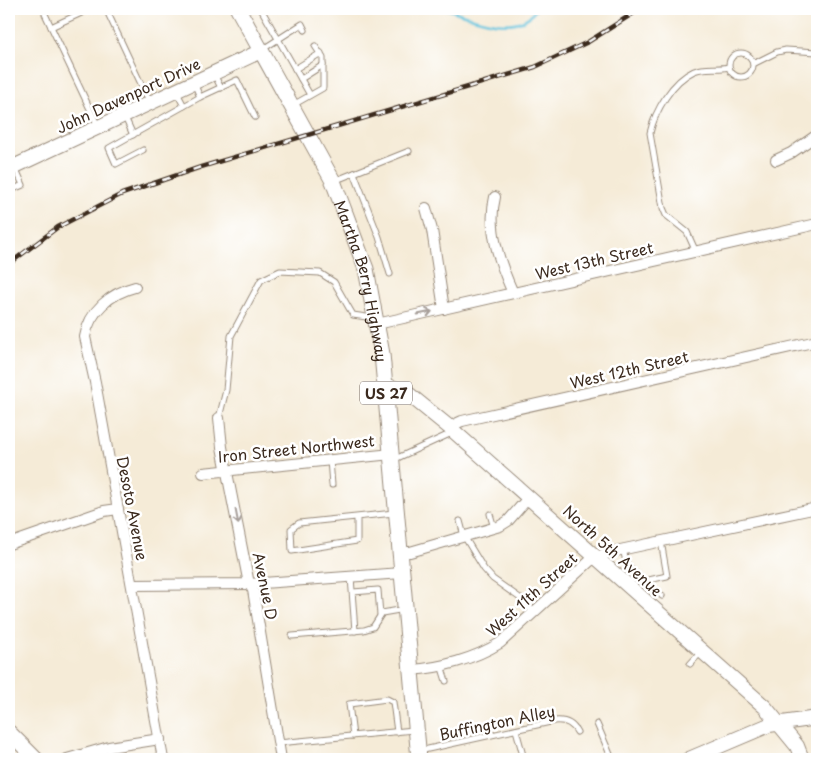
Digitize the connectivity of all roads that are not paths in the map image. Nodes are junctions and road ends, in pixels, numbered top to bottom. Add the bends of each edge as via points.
1 (90, 9) edge
2 (106, 9) edge
3 (238, 9) edge
4 (261, 9) edge
5 (45, 14) dead end
6 (51, 27) junction
7 (305, 30) dead end
8 (278, 38) junction
9 (316, 46) dead end
10 (261, 51) junction
11 (817, 52) edge
12 (321, 54) junction
13 (753, 64) junction
14 (323, 65) junction
15 (729, 67) junction
16 (295, 68) junction
17 (214, 73) junction
18 (301, 79) junction
19 (193, 82) junction
20 (220, 88) junction
21 (176, 90) junction
22 (310, 95) junction
23 (200, 97) junction
24 (150, 103) junction
25 (184, 106) junction
26 (292, 106) junction
27 (124, 115) junction
28 (255, 117) dead end
29 (99, 127) junction
30 (133, 135) junction
31 (817, 135) edge
32 (143, 150) dead end
33 (409, 151) dead end
34 (776, 160) dead end
35 (12, 168) edge
36 (354, 173) junction
37 (333, 181) junction
38 (9, 191) edge
39 (495, 197) dead end
40 (426, 208) dead end
41 (817, 224) edge
42 (696, 252) junction
43 (390, 274) dead end
44 (135, 287) dead end
45 (513, 293) junction
46 (444, 309) junction
47 (377, 321) junction
48 (817, 341) edge
49 (385, 384) junction
50 (219, 418) joint
51 (451, 430) junction
52 (392, 457) junction
53 (330, 460) junction
54 (228, 469) junction
55 (203, 473) dead end
56 (332, 486) dead end
57 (528, 497) junction
58 (817, 508) edge
59 (118, 509) junction
60 (397, 513) junction
61 (490, 514) dead end
62 (357, 517) junction
63 (460, 521) dead end
64 (494, 528) junction
65 (464, 536) junction
66 (660, 541) junction
67 (9, 544) edge
68 (624, 549) junction
69 (401, 552) junction
70 (597, 557) junction
71 (402, 573) junction
72 (352, 576) junction
73 (644, 581) junction
74 (250, 584) junction
75 (132, 585) junction
76 (352, 592) junction
77 (662, 596) dead end
78 (405, 609) junction
79 (534, 612) junction
80 (380, 615) junction
81 (355, 631) junction
82 (292, 636) dead end
83 (702, 651) junction
84 (690, 664) dead end
85 (441, 665) junction
86 (410, 670) junction
87 (446, 681) dead end
88 (817, 718) edge
89 (597, 724) dead end
90 (780, 724) junction
91 (417, 730) junction
92 (516, 730) junction
93 (9, 732) edge
94 (397, 732) junction
95 (577, 732) dead end
96 (353, 736) junction
97 (160, 738) junction
98 (278, 743) junction
99 (419, 756) edge
100 (704, 756) edge
101 (36, 759) edge
102 (67, 759) edge
103 (163, 759) edge
104 (281, 759) edge
105 (403, 759) edge
106 (524, 759) edge
107 (612, 759) edge
108 (689, 759) edge
109 (802, 759) edge

1 - 6 lane
2 - 24 lane
3 - 10 main road, Martha Berry Highway / US 27
4 - 8 lane
5 - 6 lane
6 - 29 lane
7 - 8 lane via 302,24
8 - 10 lane
8 - 16 lane
9 - 12 lane
10 - 17 street, John Davenport Drive
10 - 26 main road, Martha Berry Highway / US 27
11 - 13 lane via 786,50
12 - 14 lane
12 - 16 lane
13 - 15 lane via 749,74 740,77
13 - 15 lane via 750,57 742,53 731,58
14 - 18 lane
14 - 22 lane via 323,88
15 - 42 lane via 700,69 681,80 652,122 650,133 663,208 666,215 687,232
16 - 18 lane
17 - 19 street, John Davenport Drive
17 - 20 lane
18 - 22 lane
19 - 21 street, John Davenport Drive
19 - 23 lane
20 - 23 lane
20 - 28 lane via 237,80
21 - 24 street, John Davenport Drive
21 - 25 lane
22 - 26 lane
23 - 25 lane
24 - 27 street, John Davenport Drive
25 - 30 lane
26 - 37 main road, Martha Berry Highway / US 27
27 - 29 street, John Davenport Drive
27 - 30 lane
29 - 35 street, John Davenport Drive
30 - 32 lane via 109,148 116,164
31 - 34 street
33 - 36 lane
35 - 38 lane via 23,184
36 - 37 lane
36 - 43 lane
37 - 47 main road, Martha Berry Highway / US 27 via 361,252
39 - 45 street via 493,238
40 - 46 street
41 - 42 street, West 13th Street
42 - 45 street, West 13th Street
44 - 59 street, Desoto Avenue via 110,297 97,311 84,337
45 - 46 street, West 13th Street
47 -> 46 street, West 13th Street
47 - 49 main road, Martha Berry Highway / US 27
47 - 50 lane via 353,314 334,282 320,273 289,271 267,276 257,286 231,336 226,390
48 - 51 street, West 12th Street via 462,421
49 - 51 street, North 5th Avenue via 406,392
49 - 52 main road, Martha Berry Highway / US 27
50 - 54 street, Avenue D
51 - 52 lane
51 - 57 street, North 5th Avenue
52 - 53 street, Iron Street Northwest
52 - 60 main road, Martha Berry Highway / US 27
53 - 54 street, Iron Street Northwest
53 - 56 lane
54 - 55 street, Iron Street Northwest
54 -> 74 street, Avenue D
57 - 64 street via 508,521
57 - 70 street, North 5th Avenue
58 - 66 street, West 11th Street
59 - 67 street
59 - 75 street, Desoto Avenue
60 - 62 lane
60 - 69 main road, Martha Berry Highway / US 27
61 - 64 lane
62 - 62 lane via 295,525 290,534 292,551 358,541
63 - 65 lane
64 - 65 street
65 - 69 street
65 - 79 lane via 493,578
66 - 68 street, West 11th Street
66 - 73 lane via 667,576
68 - 70 street, West 11th Street
68 - 73 lane via 627,566
69 - 71 main road, Martha Berry Highway / US 27
70 - 79 street, West 11th Street
70 - 83 street, North 5th Avenue
71 - 72 street
71 - 78 main road, Martha Berry Highway / US 27
72 - 74 street
72 - 76 lane
73 - 77 lane
74 - 75 street
74 - 98 street, Avenue D
75 - 97 street, Desoto Avenue
76 - 80 lane via 378,590
76 - 81 lane
78 - 80 lane
78 - 86 main road, Martha Berry Highway / US 27
79 - 85 street, West 11th Street via 486,652
80 - 81 lane via 374,626
81 - 82 lane
83 - 84 lane
83 - 90 street, North 5th Avenue
85 - 86 street, West 11th Street
85 - 87 lane
86 - 91 main road, Martha Berry Highway / US 27
88 - 90 street
89 - 107 lane
90 - 100 street via 769,725
90 - 109 street, North 5th Avenue via 797,746
91 - 94 lane
91 - 99 main road, Martha Berry Highway / US 27
92 - 95 lane, Buffington Alley via 558,720 574,726
92 - 99 lane, Buffington Alley
92 - 106 lane
93 - 101 street
94 - 96 lane
94 - 96 lane via 393,702 387,699 349,704
96 - 98 lane
97 - 102 street
97 - 103 street, Desoto Avenue
98 - 104 street, Avenue D
99 - 105 lane, Buffington Alley
100 - 108 street

